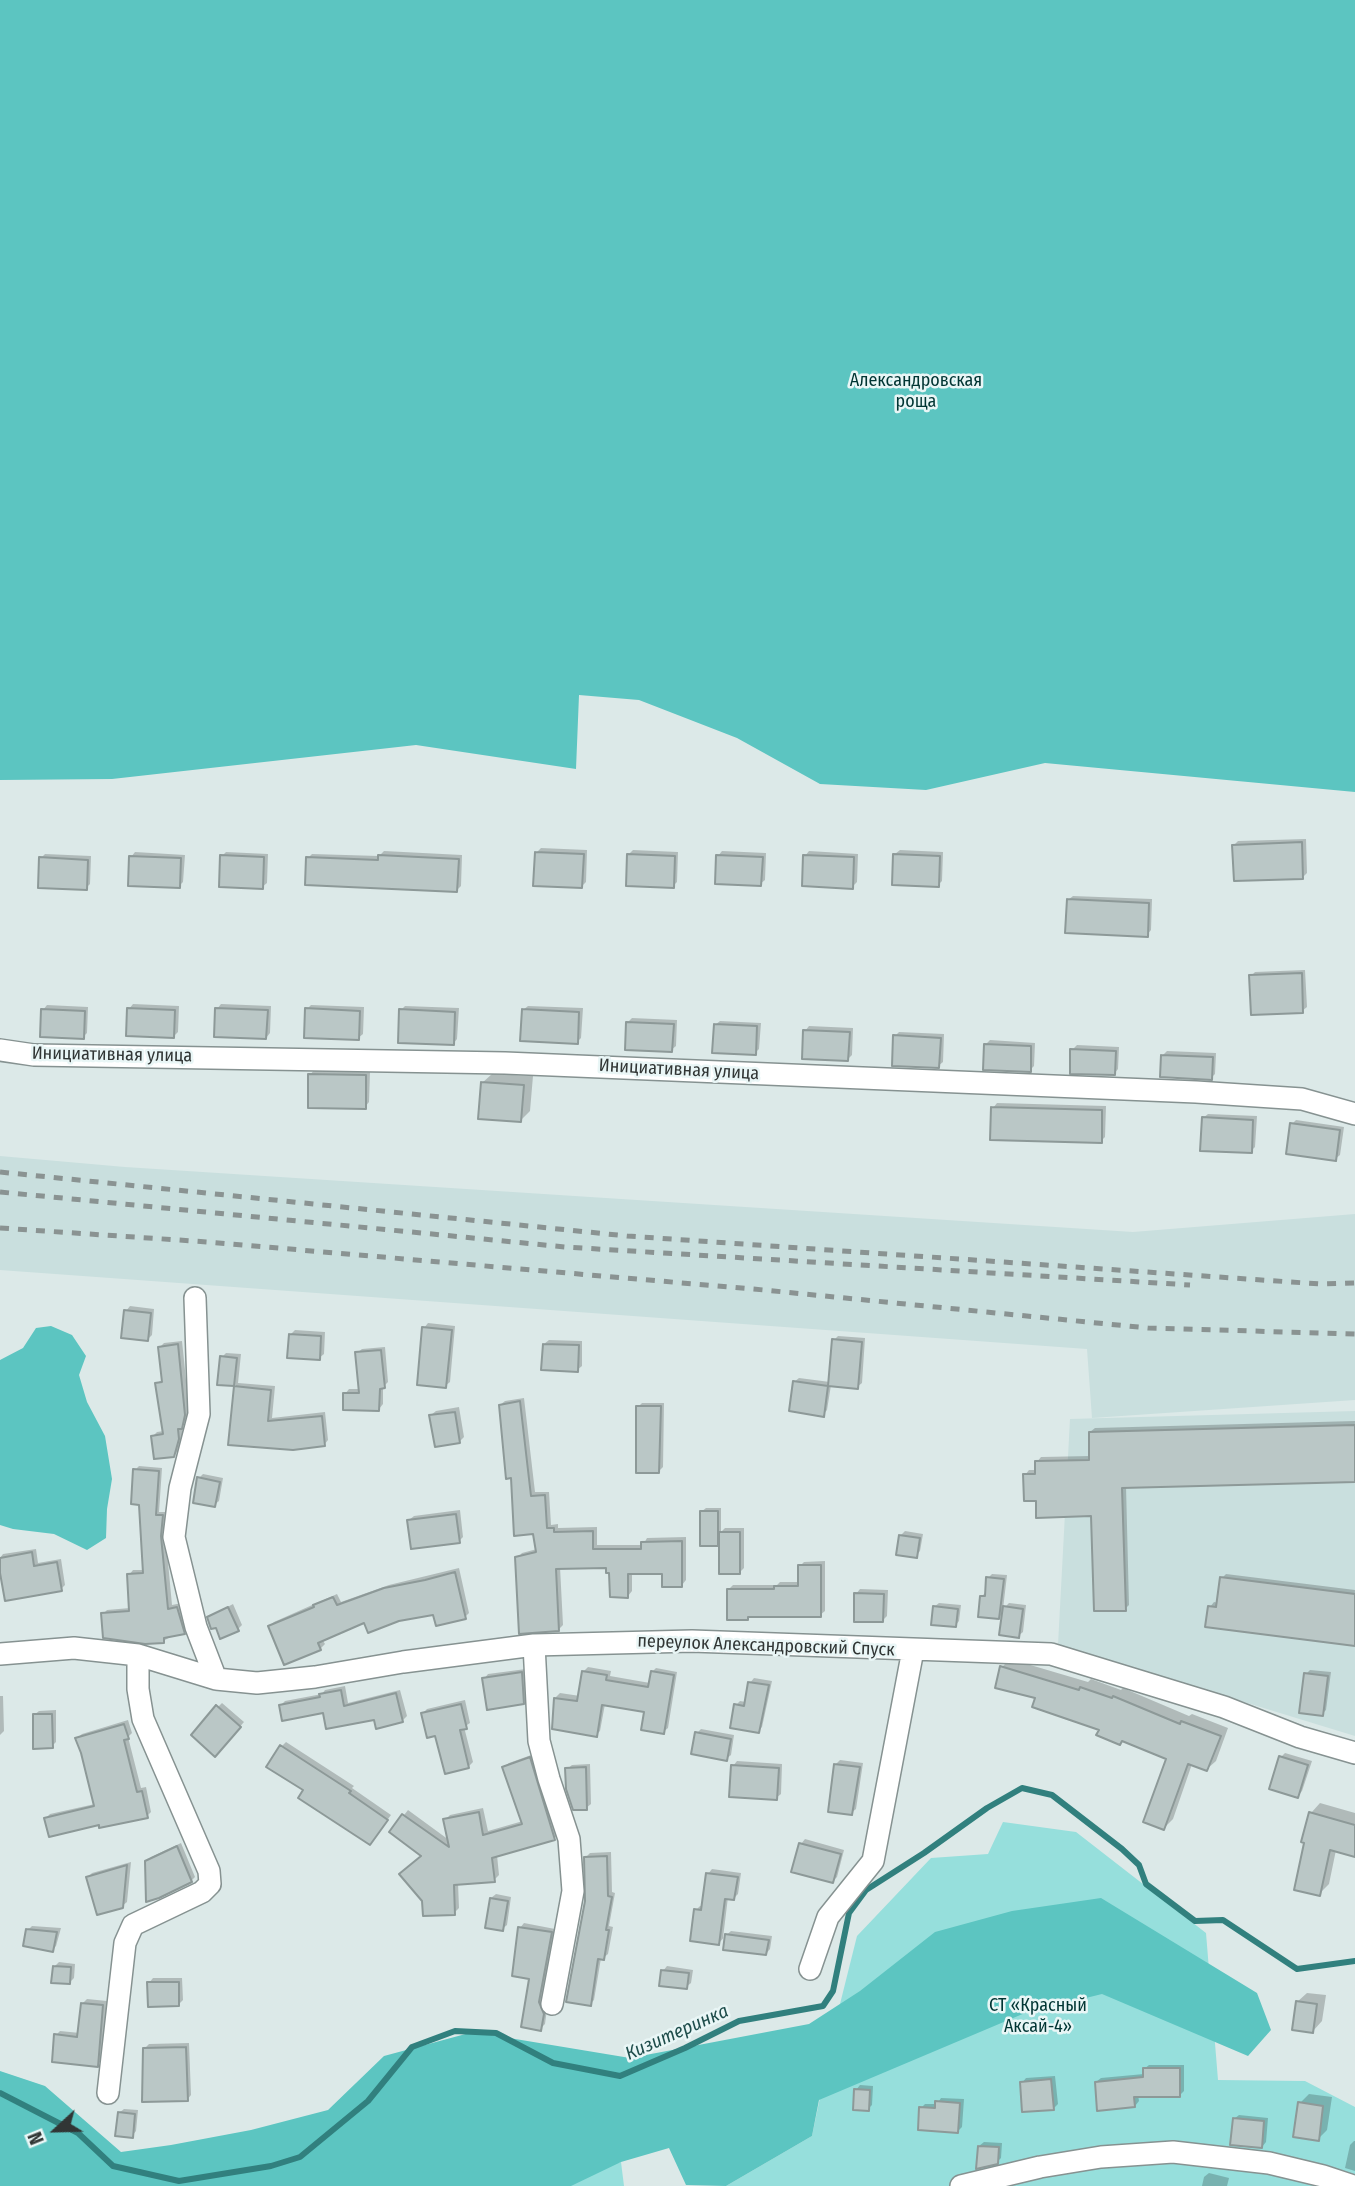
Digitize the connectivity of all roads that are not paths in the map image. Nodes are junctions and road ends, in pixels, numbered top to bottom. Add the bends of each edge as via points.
1 (0, 1050) edge
2 (1355, 1114) edge
3 (195, 1298) dead end
4 (534, 1645) junction
5 (913, 1650) junction
6 (0, 1654) edge
7 (138, 1655) junction
8 (216, 1679) junction
9 (1355, 1753) edge
10 (810, 1969) dead end
11 (552, 2004) dead end
12 (108, 2093) dead end
13 (1340, 2184) edge
14 (961, 2186) edge

1 - 2 street, Инициативная улица via 34,1055 505,1063 1196,1092 1302,1099
3 - 8 street via 199,1414 180,1488 174,1537 196,1627
4 - 5 street, переулок Александровский Спуск via 692,1641
4 - 8 street, переулок Александровский Спуск via 315,1677 257,1683
4 - 11 street via 539,1741 569,1839 573,1891
5 - 9 street, переулок Александровский Спуск via 1051,1654
5 - 10 street, переулок Александровский Спуск via 873,1861 828,1917
6 - 7 street, переулок Александровский Спуск via 74,1647
7 - 8 street, переулок Александровский Спуск
7 - 12 street via 143,1719 209,1871 210,1884 133,1925 128,1934
13 - 14 street via 1323,2175 1269,2163 1173,2152 1089,2159

